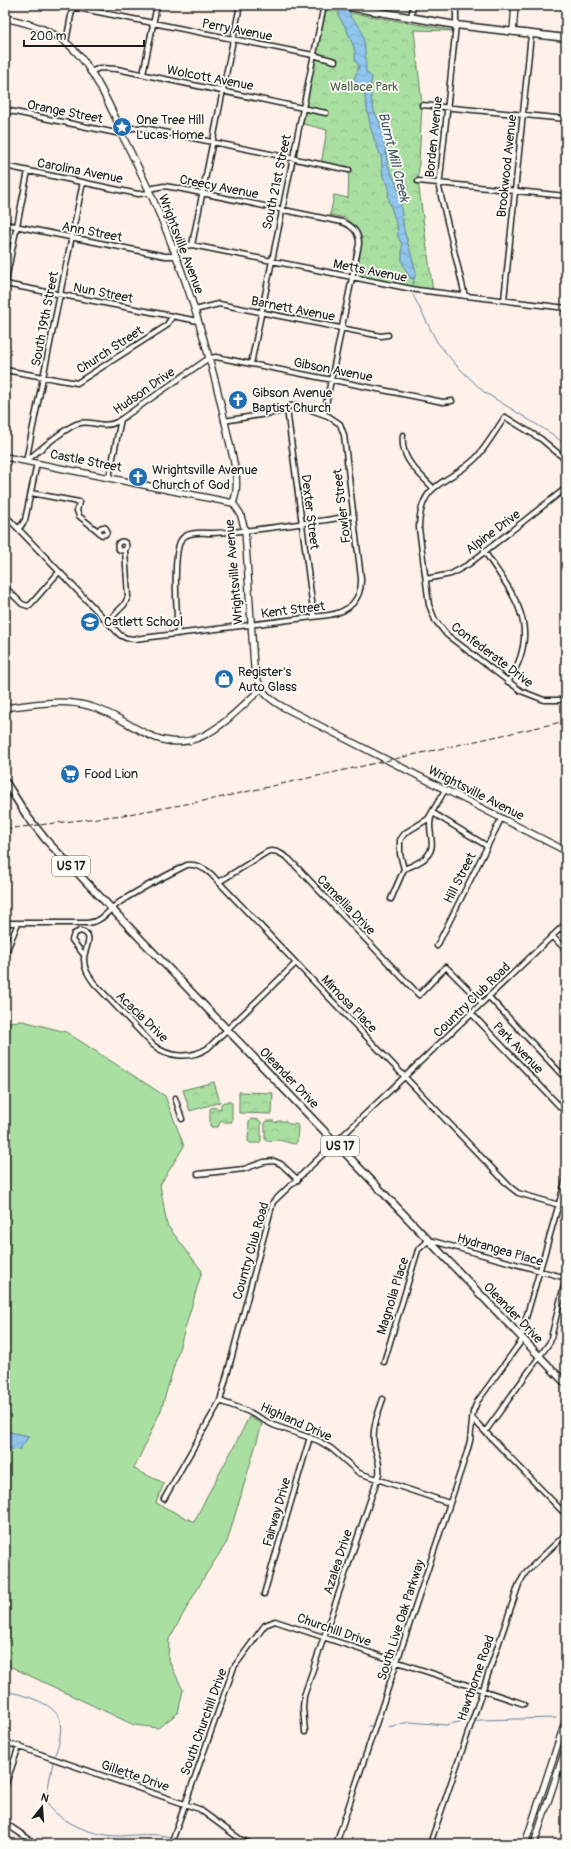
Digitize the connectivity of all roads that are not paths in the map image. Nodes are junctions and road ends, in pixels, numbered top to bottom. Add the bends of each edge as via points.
1 (63, 5) edge
2 (157, 5) edge
3 (240, 5) edge
4 (324, 5) edge
5 (338, 5) edge
6 (413, 5) edge
7 (454, 5) edge
8 (516, 5) edge
9 (73, 6) edge
10 (5, 18) edge
11 (411, 19) junction
12 (153, 23) junction
13 (456, 26) junction
14 (513, 32) junction
15 (531, 34) junction
16 (566, 38) edge
17 (233, 39) junction
18 (66, 42) junction
19 (314, 55) junction
20 (335, 62) dead end
21 (90, 72) junction
22 (143, 74) junction
23 (223, 91) junction
24 (422, 105) dead end
25 (303, 107) junction
26 (448, 108) junction
27 (5, 110) edge
28 (326, 113) dead end
29 (523, 115) junction
30 (566, 119) edge
31 (121, 134) junction
32 (212, 142) junction
33 (292, 158) junction
34 (5, 166) edge
35 (349, 170) dead end
36 (28, 171) junction
37 (83, 182) junction
38 (418, 182) dead end
39 (440, 183) junction
40 (149, 191) junction
41 (515, 191) junction
42 (202, 193) junction
43 (566, 196) edge
44 (282, 210) junction
45 (5, 224) edge
46 (17, 227) junction
47 (72, 238) junction
48 (192, 245) junction
49 (172, 248) junction
50 (175, 256) junction
51 (271, 261) junction
52 (352, 277) junction
53 (5, 285) edge
54 (60, 295) junction
55 (465, 296) junction
56 (504, 300) junction
57 (566, 308) edge
58 (195, 310) junction
59 (261, 312) junction
60 (172, 317) junction
61 (198, 321) junction
62 (342, 329) junction
63 (388, 335) dead end
64 (209, 358) junction
65 (251, 364) junction
66 (5, 370) edge
67 (44, 378) junction
68 (331, 380) junction
69 (452, 401) dead end
70 (287, 409) junction
71 (324, 414) junction
72 (121, 419) junction
73 (224, 421) junction
74 (403, 435) dead end
75 (5, 456) edge
76 (566, 460) edge
77 (26, 461) junction
78 (37, 463) junction
79 (109, 477) junction
80 (433, 488) junction
81 (566, 488) edge
82 (31, 492) junction
83 (233, 503) junction
84 (5, 515) edge
85 (354, 516) junction
86 (9, 519) junction
87 (5, 523) edge
88 (301, 523) junction
89 (18, 528) junction
90 (244, 530) junction
91 (99, 532) dead end
92 (125, 550) dead end
93 (484, 551) junction
94 (59, 572) junction
95 (426, 579) junction
96 (5, 587) edge
97 (354, 602) joint
98 (314, 617) junction
99 (107, 622) junction
100 (250, 625) junction
101 (178, 634) junction
102 (508, 682) junction
103 (261, 689) junction
104 (566, 700) edge
105 (5, 708) edge
106 (5, 781) edge
107 (445, 790) junction
108 (433, 813) junction
109 (501, 819) junction
110 (487, 846) junction
111 (566, 851) edge
112 (404, 869) junction
113 (220, 882) junction
114 (391, 899) dead end
115 (113, 909) junction
116 (5, 923) edge
117 (18, 923) junction
118 (566, 923) edge
119 (552, 936) junction
120 (437, 946) dead end
121 (566, 950) edge
122 (5, 955) edge
123 (84, 955) junction
124 (296, 963) junction
125 (489, 998) junction
126 (482, 1003) junction
127 (472, 1014) junction
128 (227, 1029) junction
129 (405, 1077) junction
130 (566, 1079) edge
131 (175, 1098) dead end
132 (566, 1113) edge
133 (182, 1119) dead end
134 (336, 1142) junction
135 (198, 1174) dead end
136 (566, 1179) edge
137 (298, 1180) junction
138 (559, 1205) junction
139 (566, 1207) edge
140 (429, 1240) junction
141 (540, 1271) junction
142 (566, 1278) edge
143 (522, 1338) junction
144 (540, 1357) junction
145 (384, 1362) dead end
146 (566, 1384) edge
147 (383, 1399) dead end
148 (220, 1402) junction
149 (472, 1418) junction
150 (485, 1432) junction
151 (310, 1437) junction
152 (377, 1479) junction
153 (164, 1499) dead end
154 (449, 1503) junction
155 (566, 1515) edge
156 (566, 1534) edge
157 (264, 1594) dead end
158 (275, 1621) joint
159 (324, 1636) junction
160 (398, 1662) junction
161 (482, 1690) junction
162 (524, 1704) dead end
163 (566, 1719) edge
164 (305, 1732) dead end
165 (5, 1742) edge
166 (19, 1746) junction
167 (566, 1747) edge
168 (5, 1786) edge
169 (185, 1804) junction
170 (5, 1824) edge
171 (243, 1842) edge
172 (36, 1844) edge
173 (171, 1844) edge
174 (250, 1844) edge
175 (336, 1844) edge
176 (430, 1844) edge
177 (525, 1844) edge
178 (534, 1844) edge

1 - 9 street, Perry Avenue
2 - 12 street
3 - 17 street
4 - 19 street, South 21st Street
5 - 11 main road
6 - 11 street
7 - 13 street, Borden Avenue
8 - 14 street
9 - 12 street, Perry Avenue
9 - 18 street
10 - 18 street, Wrightsville Avenue via 47,30
11 - 13 main road
12 - 17 street, Perry Avenue
12 - 22 street
13 - 14 main road
13 - 26 street, Borden Avenue
14 - 15 main road
15 - 16 main road
15 - 29 street, Brookwood Avenue
17 - 19 street, Perry Avenue
17 - 23 street
18 - 21 street, Wrightsville Avenue
19 - 20 street, Perry Avenue
19 - 25 street, South 21st Street
21 - 22 street, Wolcott Avenue via 107,68
21 - 31 street, Wrightsville Avenue
22 - 23 street, Wolcott Avenue
23 - 25 street, Wolcott Avenue
23 - 32 street
24 - 26 street
25 - 28 street, Wolcott Avenue
25 - 33 street, South 21st Street
26 - 29 street
26 - 39 street, Borden Avenue
27 - 31 street, Orange Street
29 - 30 street
29 - 41 street, Brookwood Avenue
31 - 32 street via 137,127
31 - 40 street, Wrightsville Avenue
32 - 33 street
32 - 42 street
33 - 35 street
33 - 44 street, South 21st Street
34 - 36 street, Carolina Avenue
36 - 37 street, Carolina Avenue
36 - 46 street
37 - 40 street, Carolina Avenue via 138,194
37 - 47 street, South 19th Street
38 - 39 street
39 - 41 street
39 - 55 street, Borden Avenue via 439,188
40 - 42 street, Creecy Avenue via 167,187
40 - 49 street, Wrightsville Avenue
41 - 43 street
41 - 56 street, Brookwood Avenue
42 - 44 street, Creecy Avenue
42 - 48 street
44 - 51 street, South 21st Street
44 - 52 street, Creecy Avenue via 342,222 355,229 359,244
45 - 46 street, Ann Street
46 - 47 street, Ann Street
46 - 53 street
47 - 50 street, Ann Street
47 - 54 street, South 19th Street
48 - 49 street, Metts Avenue
48 - 51 street, Metts Avenue
49 - 50 street, Wrightsville Avenue
50 - 58 street, Wrightsville Avenue
51 - 52 street, Metts Avenue
51 - 59 street, South 21st Street
52 - 55 street, Metts Avenue via 416,290
52 - 62 street
53 - 54 street, Nun Street
54 - 60 street, Nun Street
54 - 67 street, South 19th Street
55 - 56 street, Metts Avenue
56 - 57 street, Metts Avenue
58 - 59 street, Barnett Avenue via 217,304
58 - 61 street, Wrightsville Avenue
59 - 62 street, Barnett Avenue
59 - 65 street, South 21st Street
60 - 61 street, Nun Street
60 - 67 street, Church Street via 166,326 79,383
61 - 64 street, Wrightsville Avenue
62 - 63 street, Barnett Avenue
62 - 68 street
64 - 65 street, Gibson Avenue
64 - 72 street, Hudson Drive
64 - 73 street, Wrightsville Avenue
65 - 68 street, Gibson Avenue
66 - 67 street, Church Street
67 - 77 street, South 19th Street
68 - 69 street, Gibson Avenue via 443,402
68 - 71 street
70 - 71 street, Fowler Street via 297,405
70 - 73 street, Fowler Street
70 - 88 street, Dexter Street
71 - 85 street, Fowler Street via 335,420 342,429
72 - 77 street, Hudson Drive via 104,425 79,423
72 - 79 street
73 - 83 street, Wrightsville Avenue via 236,483
74 - 80 street via 402,445 407,460
75 - 77 street, Castle Street
76 - 80 street, Confederate Drive via 541,439 505,417 475,458
77 - 78 street, Castle Street
78 - 79 street, Castle Street
78 - 82 street
79 - 83 street, Castle Street
80 - 95 street, Confederate Drive via 422,505 419,516
81 - 93 street, Alpine Drive
82 - 89 street via 25,520
82 - 91 street via 79,502 79,516
83 - 90 street, Wrightsville Avenue via 240,513
84 - 86 street
85 - 88 street
85 - 97 street, Fowler Street via 361,582 359,594
86 - 87 street
86 - 89 street
88 - 90 street
88 - 98 street, Dexter Street
89 - 94 street
90 - 100 street, Wrightsville Avenue
90 - 101 street via 190,534 184,537 179,547 176,589
92 - 99 street via 128,597 124,605
93 - 95 street, Alpine Drive via 469,564 451,574
93 - 102 street via 516,602 525,628 522,656 518,668
94 - 96 street via 30,605 25,606
94 - 99 street
95 - 102 street, Confederate Drive via 431,611 443,631
97 - 98 street, Kent Street via 339,613
98 - 100 street, Kent Street
99 - 101 street, Kent Street via 123,637 135,639
100 - 101 street, Kent Street
100 - 103 street, Wrightsville Avenue via 254,668
102 - 104 street, Confederate Drive via 537,699
103 - 105 street via 216,730 188,741 169,741 154,737 112,713 79,704 49,702
103 - 107 street, Wrightsville Avenue via 283,707
106 - 115 main road, Oleander Drive / US 17 via 39,832
107 - 108 street
107 - 109 street, Wrightsville Avenue
108 - 110 street
108 - 112 street via 430,819 430,853
108 - 112 street via 426,821 405,832 400,840
109 - 110 street, Hill Street
109 - 111 street, Wrightsville Avenue
110 - 120 street, Hill Street
112 - 114 street
113 - 115 street, Mimosa Place via 204,868 194,864 187,865 119,903
113 - 124 street, Mimosa Place
113 - 126 street, Camellia Drive via 267,852 275,851 289,859 419,995 446,967
115 - 117 street, Mimosa Place via 102,919 92,923
115 - 128 main road, Oleander Drive / US 17
116 - 117 street, Mimosa Place
117 - 122 street
118 - 119 street, Country Club Road
119 - 121 street
119 - 125 street, Country Club Road
123 - 123 street, Acacia Drive via 89,939 85,932 80,931 74,934 72,940
123 - 128 street, Acacia Drive via 86,968 94,983 147,1040 160,1050 178,1056 196,1054 208,1048
124 - 128 street, Acacia Drive
124 - 129 street, Mimosa Place
125 - 126 street, Country Club Road
125 - 130 street, Park Avenue
126 - 127 street, Country Club Road
127 - 129 street, Country Club Road
127 - 132 street, Park Avenue
128 - 134 main road, Oleander Drive / US 17
129 - 134 street, Country Club Road
129 - 138 street, Mimosa Place via 512,1189
131 - 133 street
134 - 137 street, Country Club Road
134 - 140 main road, Oleander Drive / US 17
135 - 137 street via 244,1169 274,1161
136 - 138 street
137 - 148 street, Country Club Road via 270,1209
138 - 139 street, Mimosa Place
138 - 141 street
140 - 141 street, Hydrangea Place
140 - 143 main road, Oleander Drive / US 17
140 - 145 street, Magnolia Place via 418,1250
141 - 142 street, Hydrangea Place
141 - 143 street
142 - 144 street via 552,1338
143 - 144 main road, Oleander Drive / US 17
143 - 149 street, South Live Oak Parkway via 481,1396
144 - 146 main road, Oleander Drive / US 17
144 - 150 street
147 - 152 street, Azalea Drive via 373,1430 379,1460
148 - 151 street, Highland Drive via 247,1411 273,1425
148 - 153 street, Country Club Road
149 - 150 street
149 - 154 street, South Live Oak Parkway via 470,1441
150 - 155 street
151 - 152 street, Highland Drive via 327,1445 355,1471
151 - 157 street, Fairway Drive
152 - 154 street, Highland Drive
152 - 159 street, Azalea Drive
154 - 160 street, South Live Oak Parkway
156 - 161 street, Hawthorne Road via 520,1580
158 - 159 street, Churchill Drive
158 - 169 street, South Churchill Drive via 265,1625 234,1667
159 - 160 street, Churchill Drive
159 - 164 street, Azalea Drive via 304,1696
160 - 161 street, Churchill Drive
160 - 175 street, South Live Oak Parkway
161 - 162 street, Churchill Drive
161 - 176 street, Hawthorne Road
163 - 177 street
165 - 166 street, Gillette Drive
166 - 168 street
166 - 169 street, Gillette Drive
167 - 178 street
169 - 171 street, Gillette Drive via 204,1812
169 - 173 street, South Churchill Drive
170 - 172 street
171 - 174 street, Gillette Drive

